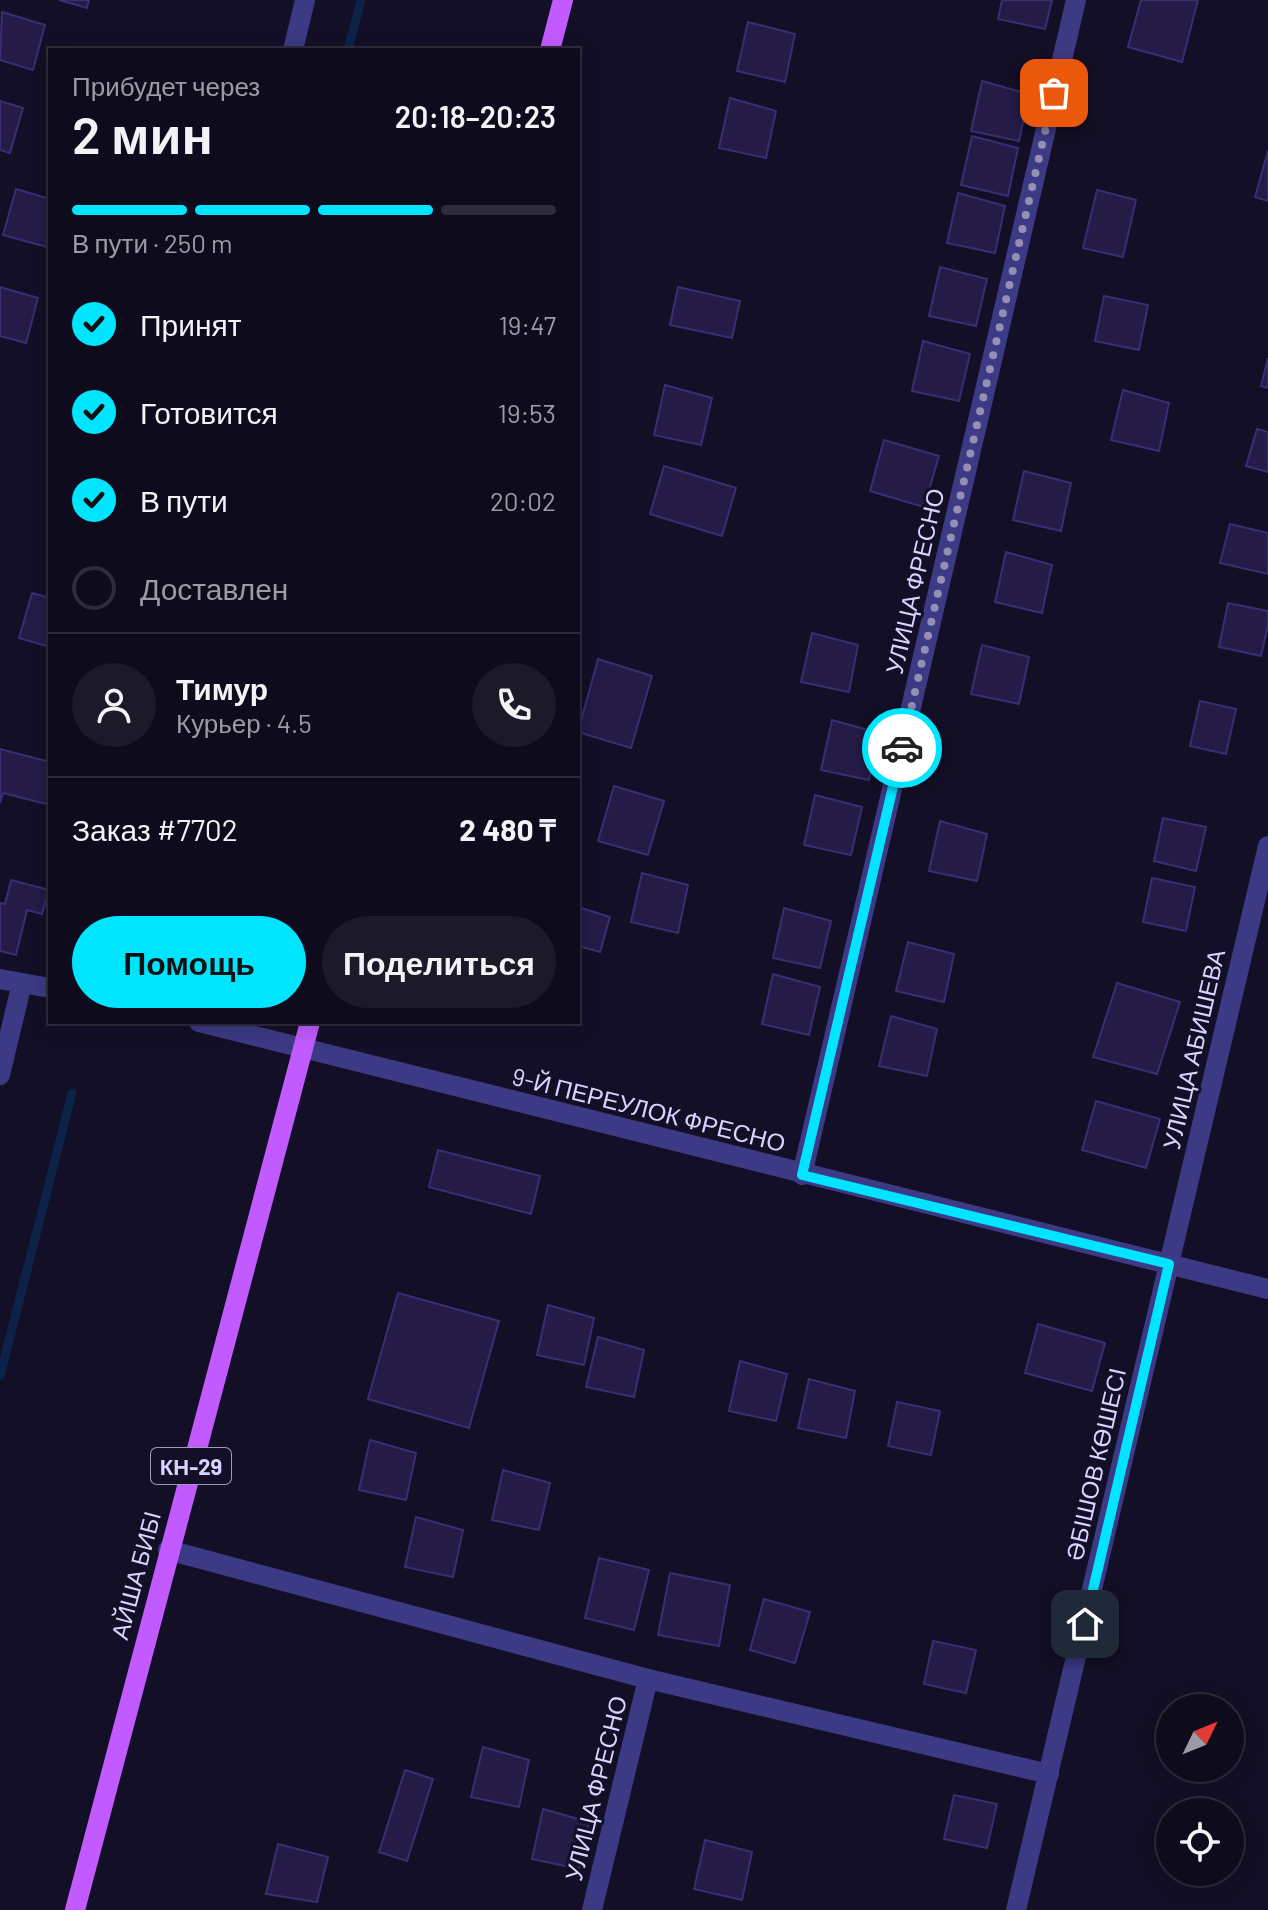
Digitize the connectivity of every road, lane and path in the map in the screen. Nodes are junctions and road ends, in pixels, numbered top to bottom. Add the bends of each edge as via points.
1 (305, 0) edge
2 (563, 0) edge
3 (1076, 0) edge
4 (293, 48) edge
5 (551, 48) edge
6 (1268, 846) edge
7 (0, 979) edge
8 (22, 983) junction
9 (48, 985) edge
10 (207, 1024) edge
11 (310, 1024) edge
12 (304, 1049) junction
13 (0, 1075) edge
14 (802, 1175) junction
15 (1169, 1264) junction
16 (1268, 1289) edge
17 (168, 1550) junction
18 (648, 1679) junction
19 (1049, 1774) junction
20 (75, 1910) edge
21 (592, 1910) edge
22 (1016, 1910) edge

1 - 4 street
2 - 5 main road
3 - 14 street, УЛИЦА ФРЕСНО
6 - 15 street, УЛИЦА АБИШЕВА
7 - 8 street
8 - 9 street
8 - 13 street
10 - 12 street, 9-Й ПЕРЕУЛОК ФРЕСНО
11 - 12 main road, АЙША БИБІ / КН-29
12 - 14 street, 9-Й ПЕРЕУЛОК ФРЕСНО
12 - 17 main road, АЙША БИБІ / КН-29
14 - 15 street, 9-Й ПЕРЕУЛОК ФРЕСНО
15 - 16 street, 9-Й ПЕРЕУЛОК ФРЕСНО
15 - 19 street, ӘБІШОВ КӨШЕСІ
17 - 18 street
17 - 20 main road, АЙША БИБІ / КН-29
18 - 19 street
18 - 21 street, УЛИЦА ФРЕСНО
19 - 22 street, ӘБІШОВ КӨШЕСІ

